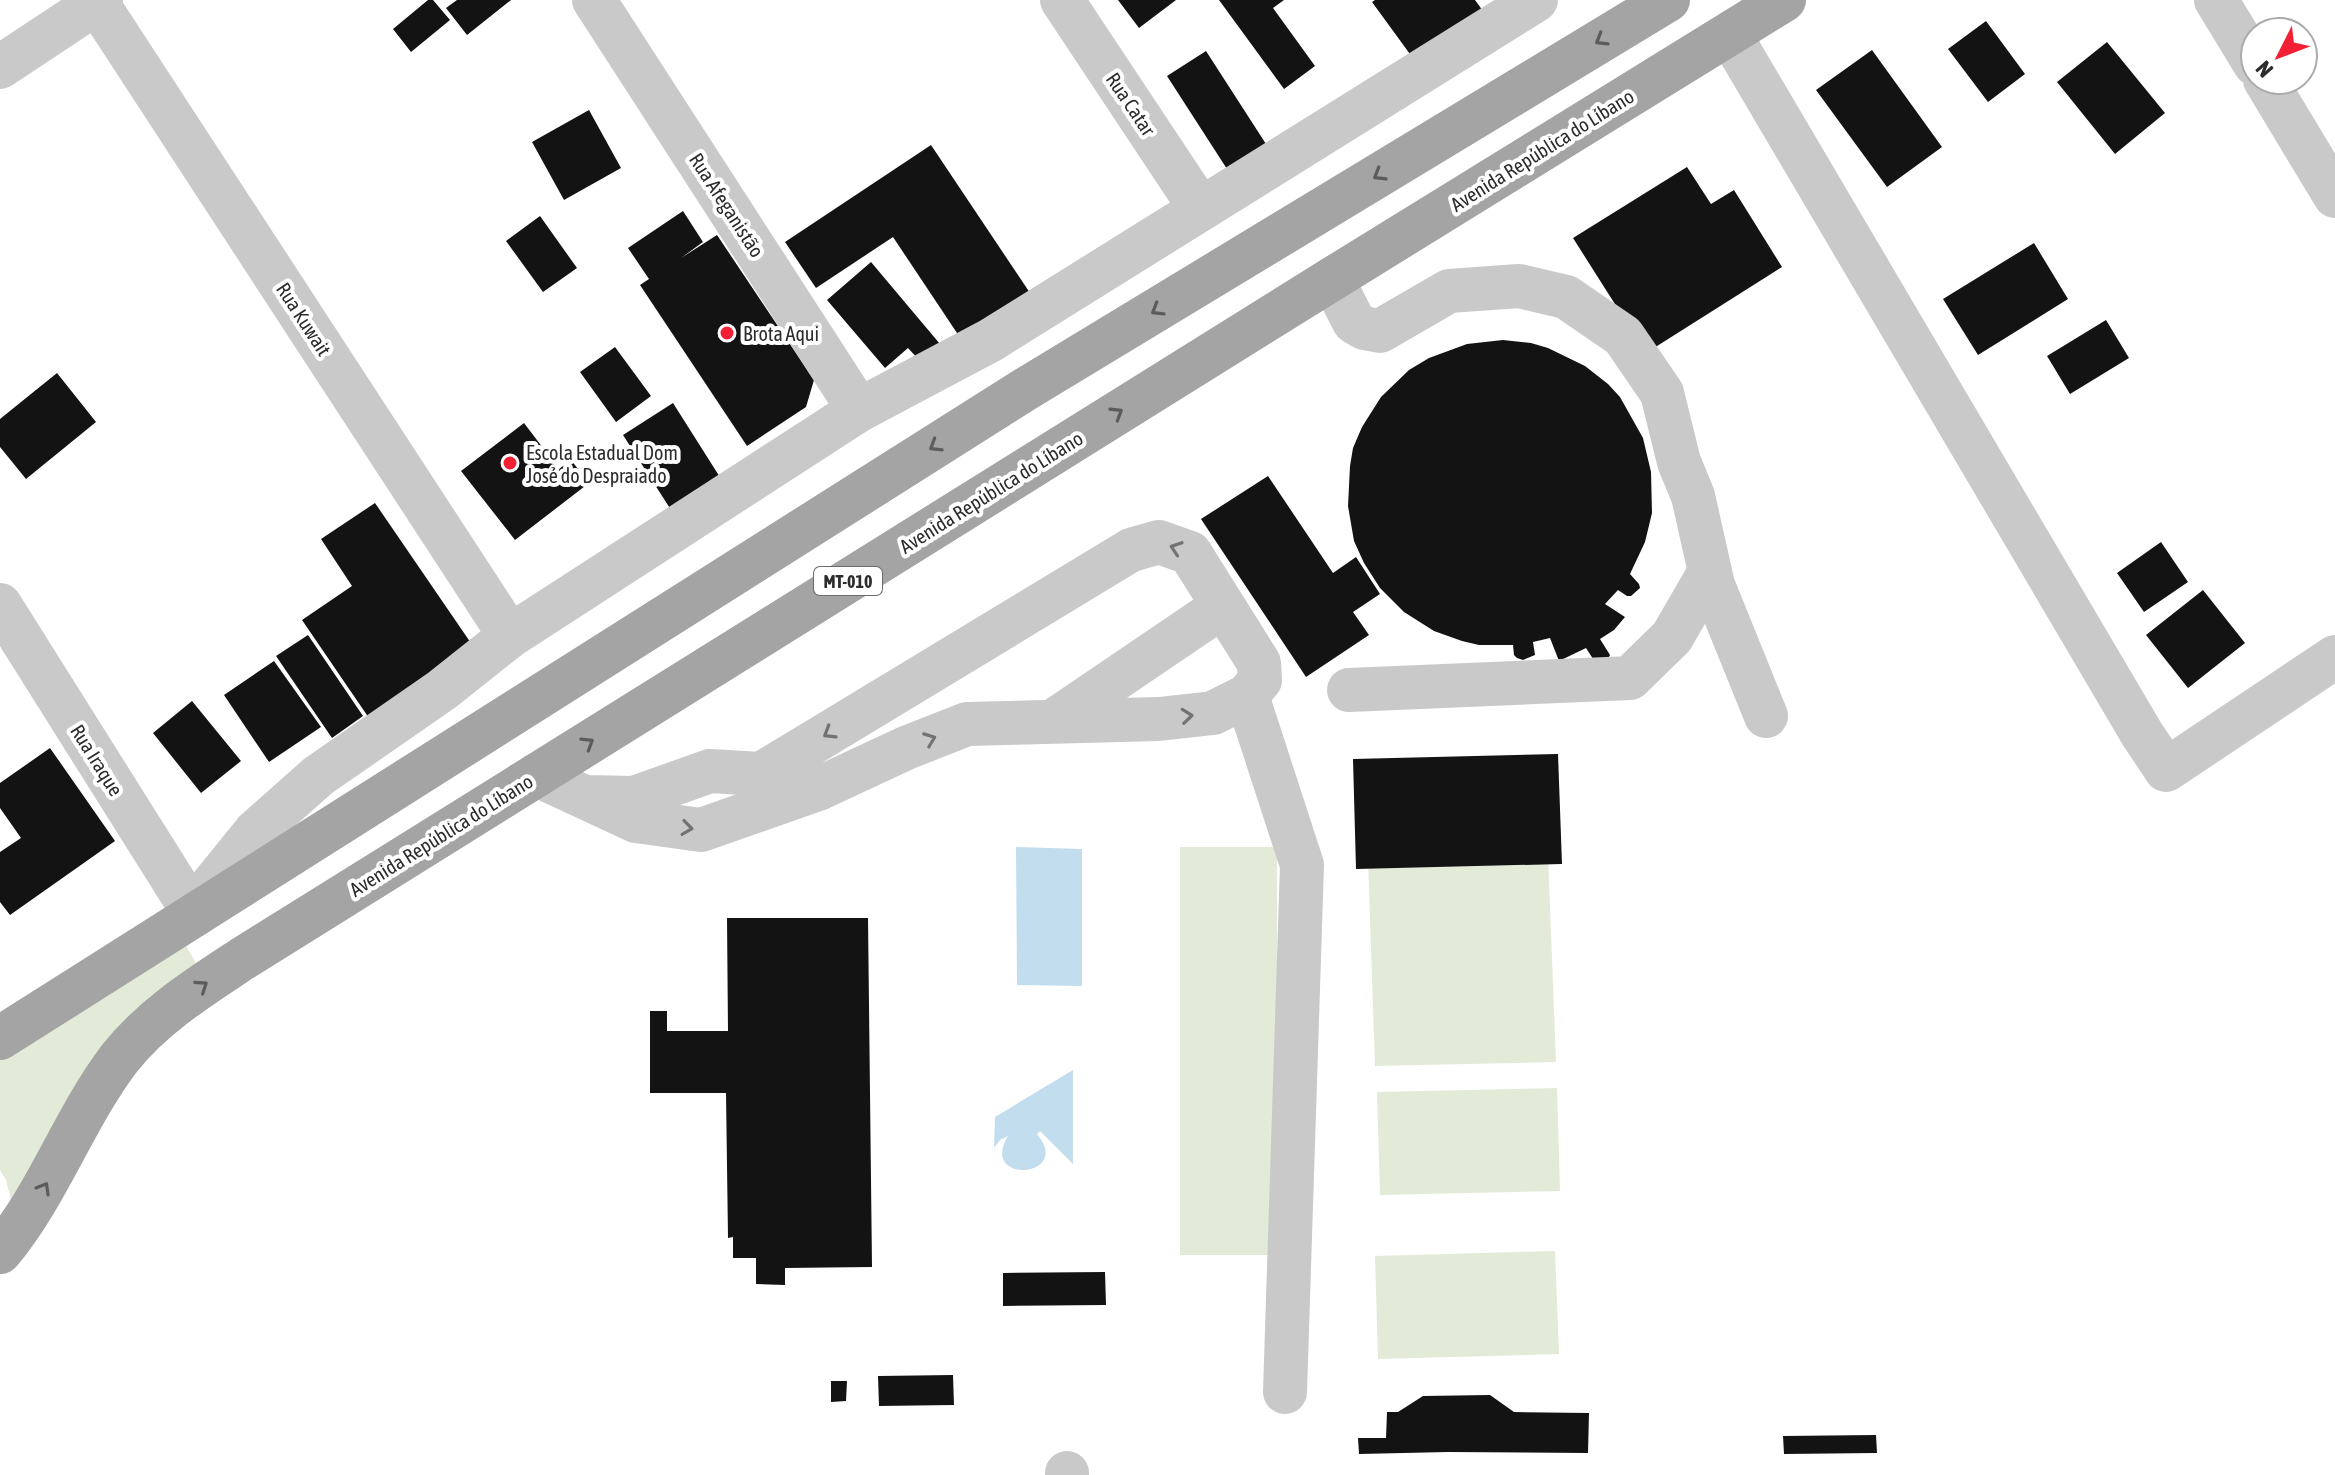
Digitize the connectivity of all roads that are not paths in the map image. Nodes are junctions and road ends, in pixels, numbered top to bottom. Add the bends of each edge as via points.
1 (594, 0) edge
2 (1062, 0) edge
3 (1536, 0) edge
4 (1668, 0) edge
5 (1784, 0) edge
6 (2216, 0) edge
7 (99, 1) edge
8 (1730, 35) junction
9 (2239, 38) edge
10 (0, 67) edge
11 (2275, 96) edge
12 (2335, 196) edge
13 (1200, 208) junction
14 (1332, 279) junction
15 (991, 340) junction
16 (1024, 390) junction
17 (859, 410) junction
18 (1709, 573) junction
19 (0, 605) edge
20 (1223, 606) junction
21 (510, 636) junction
22 (2335, 657) edge
23 (1349, 690) dead end
24 (1247, 696) junction
25 (1766, 716) dead end
26 (1055, 720) junction
27 (537, 775) junction
28 (587, 797) junction
29 (195, 915) junction
30 (0, 1038) edge
31 (0, 1252) edge
32 (1285, 1392) dead end

1 - 17 street, Rua Afeganistão
2 - 13 street, Rua Catar
3 - 13 street
4 -> 16 main road
5 - 8 main road, Avenida República do Líbano / MT-010
6 - 9 street
7 - 10 street
7 - 21 street, Rua Kuwait
8 - 14 main road, Avenida República do Líbano / MT-010
8 - 22 street via 2166,770
11 - 12 street
13 - 15 street
14 - 18 street via 1354,322 1364,328 1380,331 1449,291 1519,286 1566,297 1623,336 1662,393
27 -> 14 main road, Avenida República do Líbano / MT-010
15 - 16 street
15 - 17 street
16 -> 29 main road
17 - 21 street
18 - 23 street via 1672,637 1630,678
18 - 25 street
19 - 29 street, Rua Iraque
20 - 24 street via 1259,663 1260,680
20 - 26 street
20 -> 28 street via 1190,553 1159,542 1131,550 761,774 710,771 634,798
21 - 29 street via 318,776 255,832 208,890
26 -> 24 street via 1213,713
24 - 32 street via 1302,865
28 -> 26 street via 636,821 701,830 818,789 967,724
27 - 28 street
31 -> 27 main road, Avenida República do Líbano / MT-010 via 34,1205 103,1082 152,1024 242,959
29 - 30 main road

